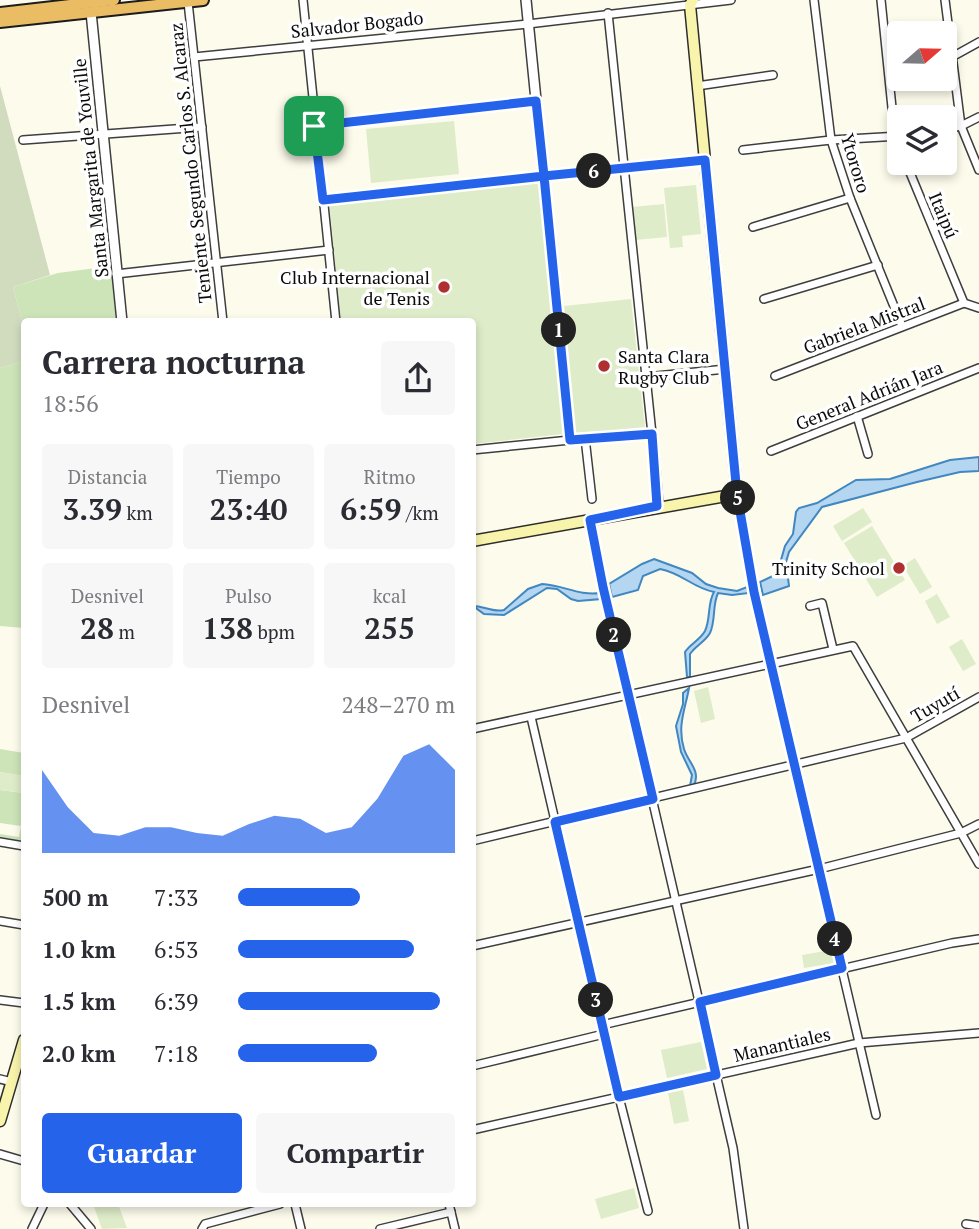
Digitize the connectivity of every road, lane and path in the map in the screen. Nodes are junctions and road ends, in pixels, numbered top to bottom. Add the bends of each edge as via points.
1 (114, 0) edge
2 (202, 0) edge
3 (303, 0) edge
4 (526, 0) edge
5 (731, 0) edge
6 (814, 0) edge
7 (881, 0) edge
8 (945, 0) edge
9 (188, 2) edge
10 (71, 3) edge
11 (692, 3) edge
12 (91, 12) junction
13 (0, 13) edge
14 (608, 13) junction
15 (948, 21) edge
16 (0, 22) edge
17 (528, 23) junction
18 (979, 42) edge
19 (307, 45) junction
20 (957, 54) edge
21 (194, 57) junction
22 (773, 75) dead end
23 (697, 86) junction
24 (956, 91) edge
25 (536, 101) junction
26 (893, 105) edge
27 (979, 117) edge
28 (314, 126) junction
29 (957, 126) edge
30 (961, 126) junction
31 (202, 128) junction
32 (102, 136) junction
33 (887, 137) edge
34 (831, 140) junction
35 (23, 141) dead end
36 (743, 150) dead end
37 (705, 160) junction
38 (625, 168) junction
39 (979, 170) edge
40 (911, 175) edge
41 (544, 176) junction
42 (850, 198) junction
43 (323, 200) junction
44 (753, 227) dead end
45 (329, 250) junction
46 (216, 261) junction
47 (878, 265) junction
48 (116, 274) junction
49 (764, 299) dead end
50 (964, 303) junction
51 (979, 308) edge
52 (122, 318) edge
53 (223, 318) edge
54 (336, 318) edge
55 (902, 326) junction
56 (979, 368) edge
57 (726, 369) junction
58 (775, 376) dead end
59 (646, 377) junction
60 (857, 416) junction
61 (652, 434) junction
62 (585, 439) junction
63 (570, 440) junction
64 (476, 450) edge
65 (771, 451) dead end
66 (868, 454) dead end
67 (737, 494) junction
68 (592, 499) dead end
69 (657, 506) junction
70 (590, 520) junction
71 (476, 540) edge
72 (810, 606) dead end
73 (833, 649) junction
74 (771, 663) junction
75 (628, 695) junction
76 (979, 697) edge
77 (531, 717) junction
78 (476, 728) edge
79 (906, 738) junction
80 (794, 764) junction
81 (653, 799) junction
82 (555, 822) junction
83 (979, 824) edge
84 (961, 833) junction
85 (476, 840) edge
86 (0, 842) edge
87 (21, 846) edge
88 (979, 864) edge
89 (819, 869) junction
90 (676, 901) junction
91 (0, 921) edge
92 (578, 923) junction
93 (21, 924) edge
94 (979, 939) edge
95 (476, 945) edge
96 (842, 968) junction
97 (0, 1000) edge
98 (700, 1002) junction
99 (21, 1003) edge
100 (602, 1025) junction
101 (979, 1033) edge
102 (604, 1034) junction
103 (859, 1043) junction
104 (21, 1050) edge
105 (476, 1065) edge
106 (716, 1075) junction
107 (0, 1079) edge
108 (12, 1082) junction
109 (619, 1097) junction
110 (876, 1115) dead end
111 (0, 1121) edge
112 (476, 1129) edge
113 (0, 1154) edge
114 (21, 1160) edge
115 (43, 1207) edge
116 (73, 1207) edge
117 (269, 1207) edge
118 (296, 1207) edge
119 (450, 1208) edge
120 (649, 1211) dead end
121 (967, 1224) dead end
122 (979, 1226) edge
123 (32, 1229) edge
124 (91, 1229) edge
125 (202, 1229) edge
126 (301, 1229) edge
127 (380, 1229) edge
128 (455, 1229) edge
129 (744, 1229) edge

1 - 10 highway
2 - 9 highway
3 - 19 street
4 - 17 street
5 - 11 street, Salvador Bogado
6 - 34 street, Ytororo
7 - 26 street
8 - 15 street
9 - 12 highway
9 - 21 street, Teniente Segundo Carlos S. Alcaraz
10 - 13 highway
11 - 14 street, Salvador Bogado
11 - 23 main road
12 - 16 highway
12 - 32 street, Santa Margarita de Youville
14 - 17 street, Salvador Bogado
14 - 38 street
17 - 19 street, Salvador Bogado
17 - 25 street
18 - 20 street
19 - 21 street, Salvador Bogado
19 - 28 street
21 - 31 street, Teniente Segundo Carlos S. Alcaraz
22 - 23 street
23 - 37 main road
24 - 30 street
25 - 28 street
25 - 41 street
27 - 30 street
28 - 43 street
29 - 30 street
30 - 39 street
31 - 32 street
31 - 46 street, Teniente Segundo Carlos S. Alcaraz
32 - 35 street
32 - 48 street, Santa Margarita de Youville
33 - 34 street
34 - 36 street
34 - 42 street, Ytororo
37 - 38 street
37 - 57 main road
38 - 41 street
38 - 59 street
40 - 50 street, Itaipú
41 - 43 street
41 - 63 street
42 - 44 street
42 - 47 street, Ytororo
43 - 45 street
45 - 46 street
45 - 54 street
46 - 48 street
46 - 53 street, Teniente Segundo Carlos S. Alcaraz
47 - 49 street
47 - 55 street, Ytororo
48 - 52 street, Santa Margarita de Youville
50 - 51 street
50 - 55 street, Gabriela Mistral
55 - 58 street, Gabriela Mistral
56 - 60 street, General Adrián Jara
57 - 59 street
57 - 67 main road
59 - 61 street
60 - 65 street, General Adrián Jara
60 - 66 street
61 - 62 street
61 - 69 street
62 - 63 street
62 - 68 street
63 - 64 street
67 - 69 main road
67 - 74 street
69 - 70 main road
70 - 71 main road
70 - 75 street
72 - 73 street via 822,603
73 - 74 street
73 - 79 street via 853,646
74 - 75 street
74 - 80 street
75 - 77 street
75 - 81 street
76 - 79 street, Tuyutí
77 - 78 street
77 - 82 street
79 - 80 street, Tuyutí
79 - 84 street
80 - 81 street, Tuyutí
80 - 89 street
81 - 82 street, Tuyutí
81 - 90 street
82 - 85 street, Tuyutí
82 - 92 street
83 - 84 street
84 - 88 street
84 - 89 street
86 - 87 street
89 - 90 street
89 - 96 street
90 - 92 street
90 - 98 street
91 - 93 street
92 - 95 street
92 - 100 street
94 - 96 street
96 - 98 street
96 - 103 street
97 - 99 street
98 - 100 street
98 - 106 street
100 - 102 street
101 - 103 street, Manantiales
102 - 105 street
102 - 109 street
103 - 106 street, Manantiales
103 - 110 street
104 - 108 main road
106 - 109 street, Manantiales
106 - 129 street via 733,1148
107 - 108 street
108 - 111 main road
109 - 112 street, Manantiales
109 - 120 street
113 - 114 street
115 - 123 street
116 - 124 street
117 - 125 street via 205,1224
118 - 126 street
119 - 127 street
119 - 128 street
121 - 122 street

